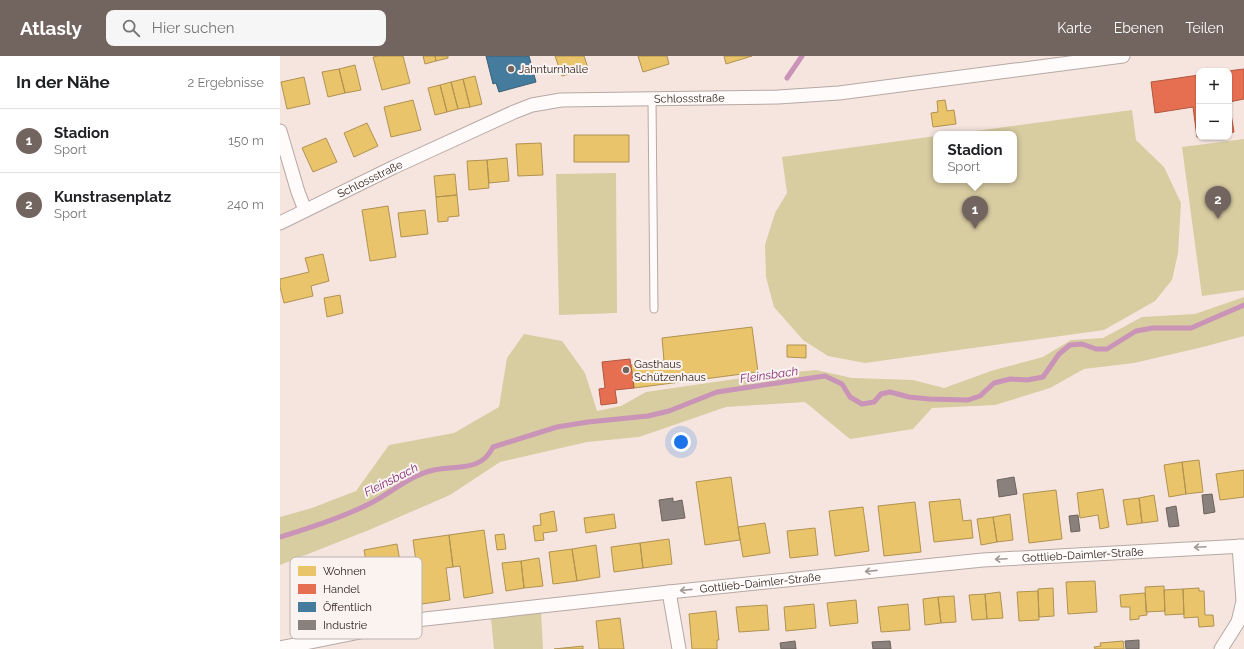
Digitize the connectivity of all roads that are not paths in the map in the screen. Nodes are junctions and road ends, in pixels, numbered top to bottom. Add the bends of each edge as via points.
1 (1123, 56) edge
2 (652, 98) junction
3 (280, 131) edge
4 (305, 210) junction
5 (280, 223) edge
6 (654, 309) dead end
7 (1242, 546) edge
8 (669, 592) junction
9 (422, 619) edge
10 (324, 639) edge
11 (280, 648) edge
12 (679, 649) edge
13 (1221, 649) edge

1 - 2 street, Schlossstraße via 839,93 778,98
2 - 4 street, Schlossstraße via 561,100 532,105 406,161
2 - 6 lane
3 - 4 street
4 - 5 street, Schlossstraße
7 -> 8 street, Gottlieb-Daimler-Straße via 983,560
7 - 13 street via 1243,601 1238,622
8 - 9 street, Gottlieb-Daimler-Straße
8 - 12 street
10 - 11 street, Gottlieb-Daimler-Straße

